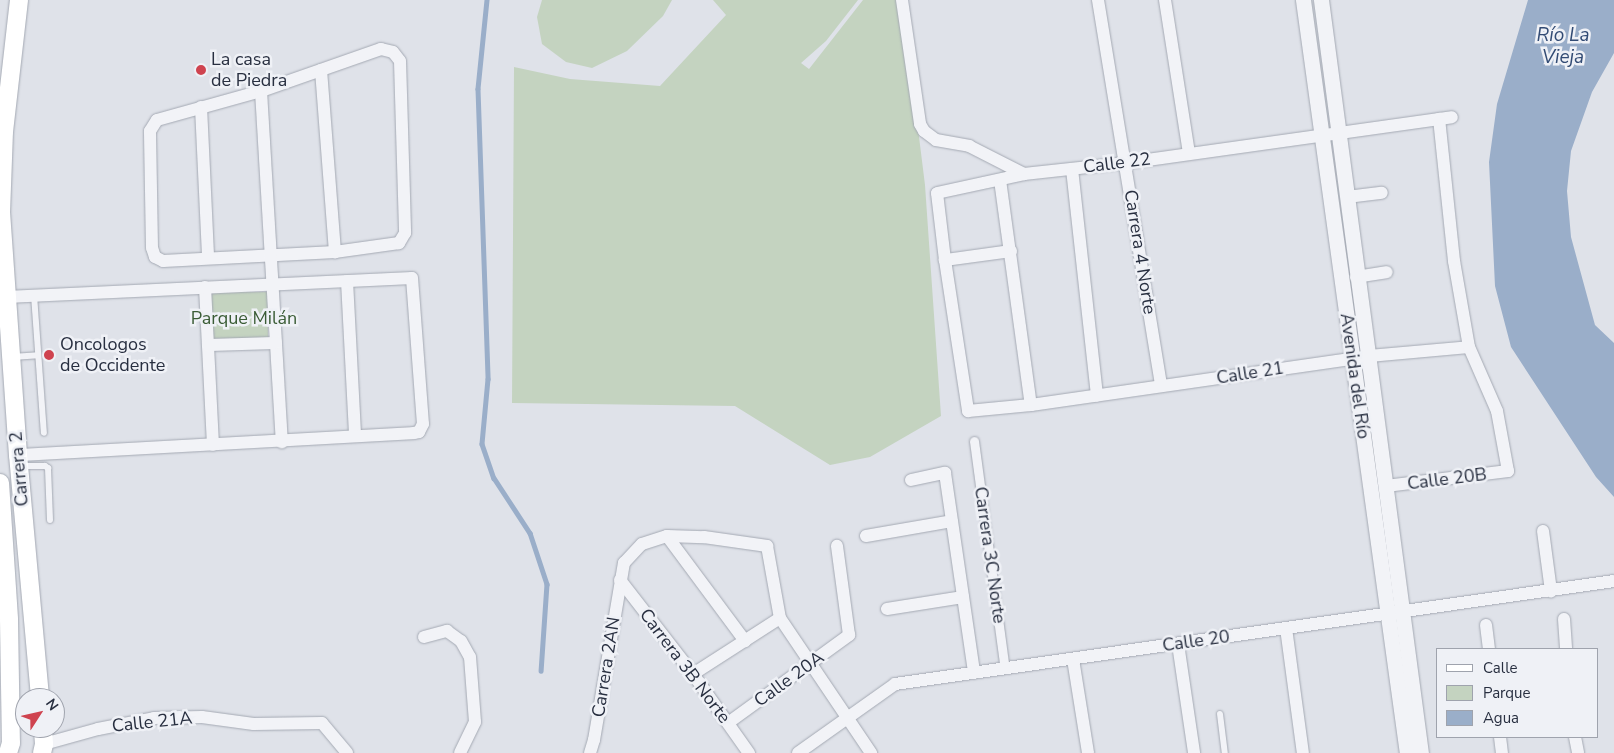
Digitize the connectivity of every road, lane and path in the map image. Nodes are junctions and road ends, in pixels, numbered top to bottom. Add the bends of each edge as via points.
1 (19, 0) edge
2 (902, 0) edge
3 (1098, 0) edge
4 (1165, 0) edge
5 (1303, 0) edge
6 (1321, 0) edge
7 (321, 70) junction
8 (261, 91) junction
9 (201, 107) junction
10 (1331, 136) junction
11 (1189, 153) junction
12 (1126, 164) junction
13 (1072, 169) junction
14 (1024, 174) junction
15 (1000, 180) junction
16 (1382, 193) dead end
17 (1347, 197) junction
18 (1011, 251) junction
19 (335, 252) junction
20 (271, 254) junction
21 (208, 258) junction
22 (945, 260) junction
23 (1388, 272) dead end
24 (1356, 277) junction
25 (347, 281) junction
26 (273, 284) junction
27 (205, 287) junction
28 (34, 295) junction
29 (7, 297) junction
30 (276, 343) junction
31 (208, 345) junction
32 (1469, 347) junction
33 (38, 355) junction
34 (1369, 356) junction
35 (11, 357) junction
36 (1353, 358) junction
37 (1161, 386) junction
38 (1096, 396) junction
39 (1031, 406) junction
40 (44, 433) dead end
41 (355, 436) junction
42 (974, 441) dead end
43 (282, 442) junction
44 (212, 445) junction
45 (18, 460) junction
46 (911, 480) dead end
47 (0, 483) edge
48 (1386, 486) junction
49 (50, 520) dead end
50 (952, 521) junction
51 (1543, 531) dead end
52 (667, 536) junction
53 (866, 536) dead end
54 (837, 546) dead end
55 (620, 580) junction
56 (1614, 582) edge
57 (1551, 590) junction
58 (963, 597) junction
59 (887, 609) dead end
60 (1395, 613) junction
61 (780, 618) junction
62 (1564, 619) dead end
63 (1486, 625) dead end
64 (1286, 628) junction
65 (424, 637) dead end
66 (745, 640) junction
67 (1178, 644) junction
68 (1489, 648) edge
69 (1566, 648) edge
70 (1073, 659) junction
71 (809, 664) junction
72 (1005, 669) junction
73 (974, 673) junction
74 (693, 674) junction
75 (39, 688) edge
76 (1220, 714) dead end
77 (846, 720) junction
78 (728, 724) junction
79 (1500, 738) edge
80 (1575, 738) edge
81 (43, 742) edge
82 (8, 753) edge
83 (347, 753) edge
84 (460, 753) edge
85 (590, 753) edge
86 (749, 753) edge
87 (798, 753) edge
88 (871, 753) edge
89 (1088, 753) edge
90 (1194, 753) edge
91 (1225, 753) edge
92 (1303, 753) edge
93 (1407, 753) edge
94 (1421, 753) edge
95 (1502, 753) edge
96 (1578, 753) edge

1 - 29 main road, Carrera 2 via 2,160 1,212
2 - 14 street via 920,124 924,132 936,140 969,146
3 - 12 street, Carrera 4 Norte
4 - 11 street
5 - 10 street, Avenida del Río
6 - 10 street, Avenida del Río
7 - 8 street
7 - 19 street
7 - 19 street via 381,49 394,52 400,61 405,234 399,243
8 - 9 street
8 - 20 street
9 - 21 street
9 - 21 street via 156,120 152,125 152,248 156,257 163,261
10 - 11 street, Calle 22
10 - 17 street, Avenida del Río
10 - 32 street, Calle 22 via 1445,118 1454,261
10 - 36 street, Avenida del Río
11 - 12 street, Calle 22
12 - 13 street, Calle 22
12 - 37 street, Carrera 4 Norte
13 - 14 street, Calle 22
13 - 38 street
14 - 15 street, Calle 22
15 - 18 street
15 - 22 street, Calle 22 via 937,193
16 - 17 street
17 - 24 street, Avenida del Río
18 - 22 street
18 - 39 street
19 - 20 street
20 - 21 street
20 - 26 street
22 - 39 street, Calle 21 via 968,411
23 - 24 street
24 - 34 street, Avenida del Río
25 - 26 street
25 - 41 street
25 - 41 street via 412,278 423,424 419,432
26 - 27 street
26 - 30 street
27 - 28 street
27 - 31 street
28 - 29 street
28 - 33 lane
29 - 35 main road, Carrera 2
30 - 31 street
30 - 43 street
31 - 44 street
32 - 34 street, Calle 21
32 - 48 street, Calle 20B via 1497,411 1508,471
33 - 35 lane
33 - 40 lane
34 - 36 street, Calle 21
34 - 48 street, Avenida del Río
35 - 45 main road, Carrera 2
36 - 37 street, Calle 21
36 - 60 street, Avenida del Río
37 - 38 street, Calle 21
38 - 39 street, Calle 21
41 - 43 street
42 - 72 street, Carrera 3C Norte
43 - 44 street
44 - 45 street
45 - 49 lane via 48,468
45 - 75 main road, Carrera 2
46 - 50 street via 945,473
47 - 82 main road, Carrera 2 via 9,620 11,743
48 - 60 street, Avenida del Río
50 - 53 street
50 - 58 street
51 - 57 street
52 - 55 street, Carrera 2AN via 642,544 624,563
52 - 61 street, Carrera 2AN via 704,537 766,546
52 - 66 street
54 - 71 street, Calle 20A via 849,635
55 - 74 street, Carrera 3B Norte
55 - 85 street, Carrera 2AN
56 - 57 street, Calle 20
57 - 60 street, Calle 20
58 - 59 street
58 - 73 street
60 - 64 street, Calle 20
60 - 93 street, Avenida del Río
60 - 94 street, Avenida del Río
61 - 66 street
61 - 71 street
62 - 69 street
63 - 68 street
64 - 67 street, Calle 20
64 - 92 street
65 - 84 street via 447,631 461,641 470,657 475,722
66 - 74 street
67 - 70 street, Calle 20
67 - 90 street
70 - 72 street, Calle 20
70 - 89 street
71 - 77 street
71 - 78 street, Calle 20A
72 - 73 street, Calle 20
73 - 77 street, Calle 20 via 895,684
74 - 78 street, Carrera 3B Norte
76 - 91 lane
77 - 87 street, Calle 20
77 - 88 street
78 - 86 street, Carrera 3B Norte
79 - 95 street
80 - 96 street
81 - 83 street, Calle 21A via 154,718 202,717 254,724 322,723

